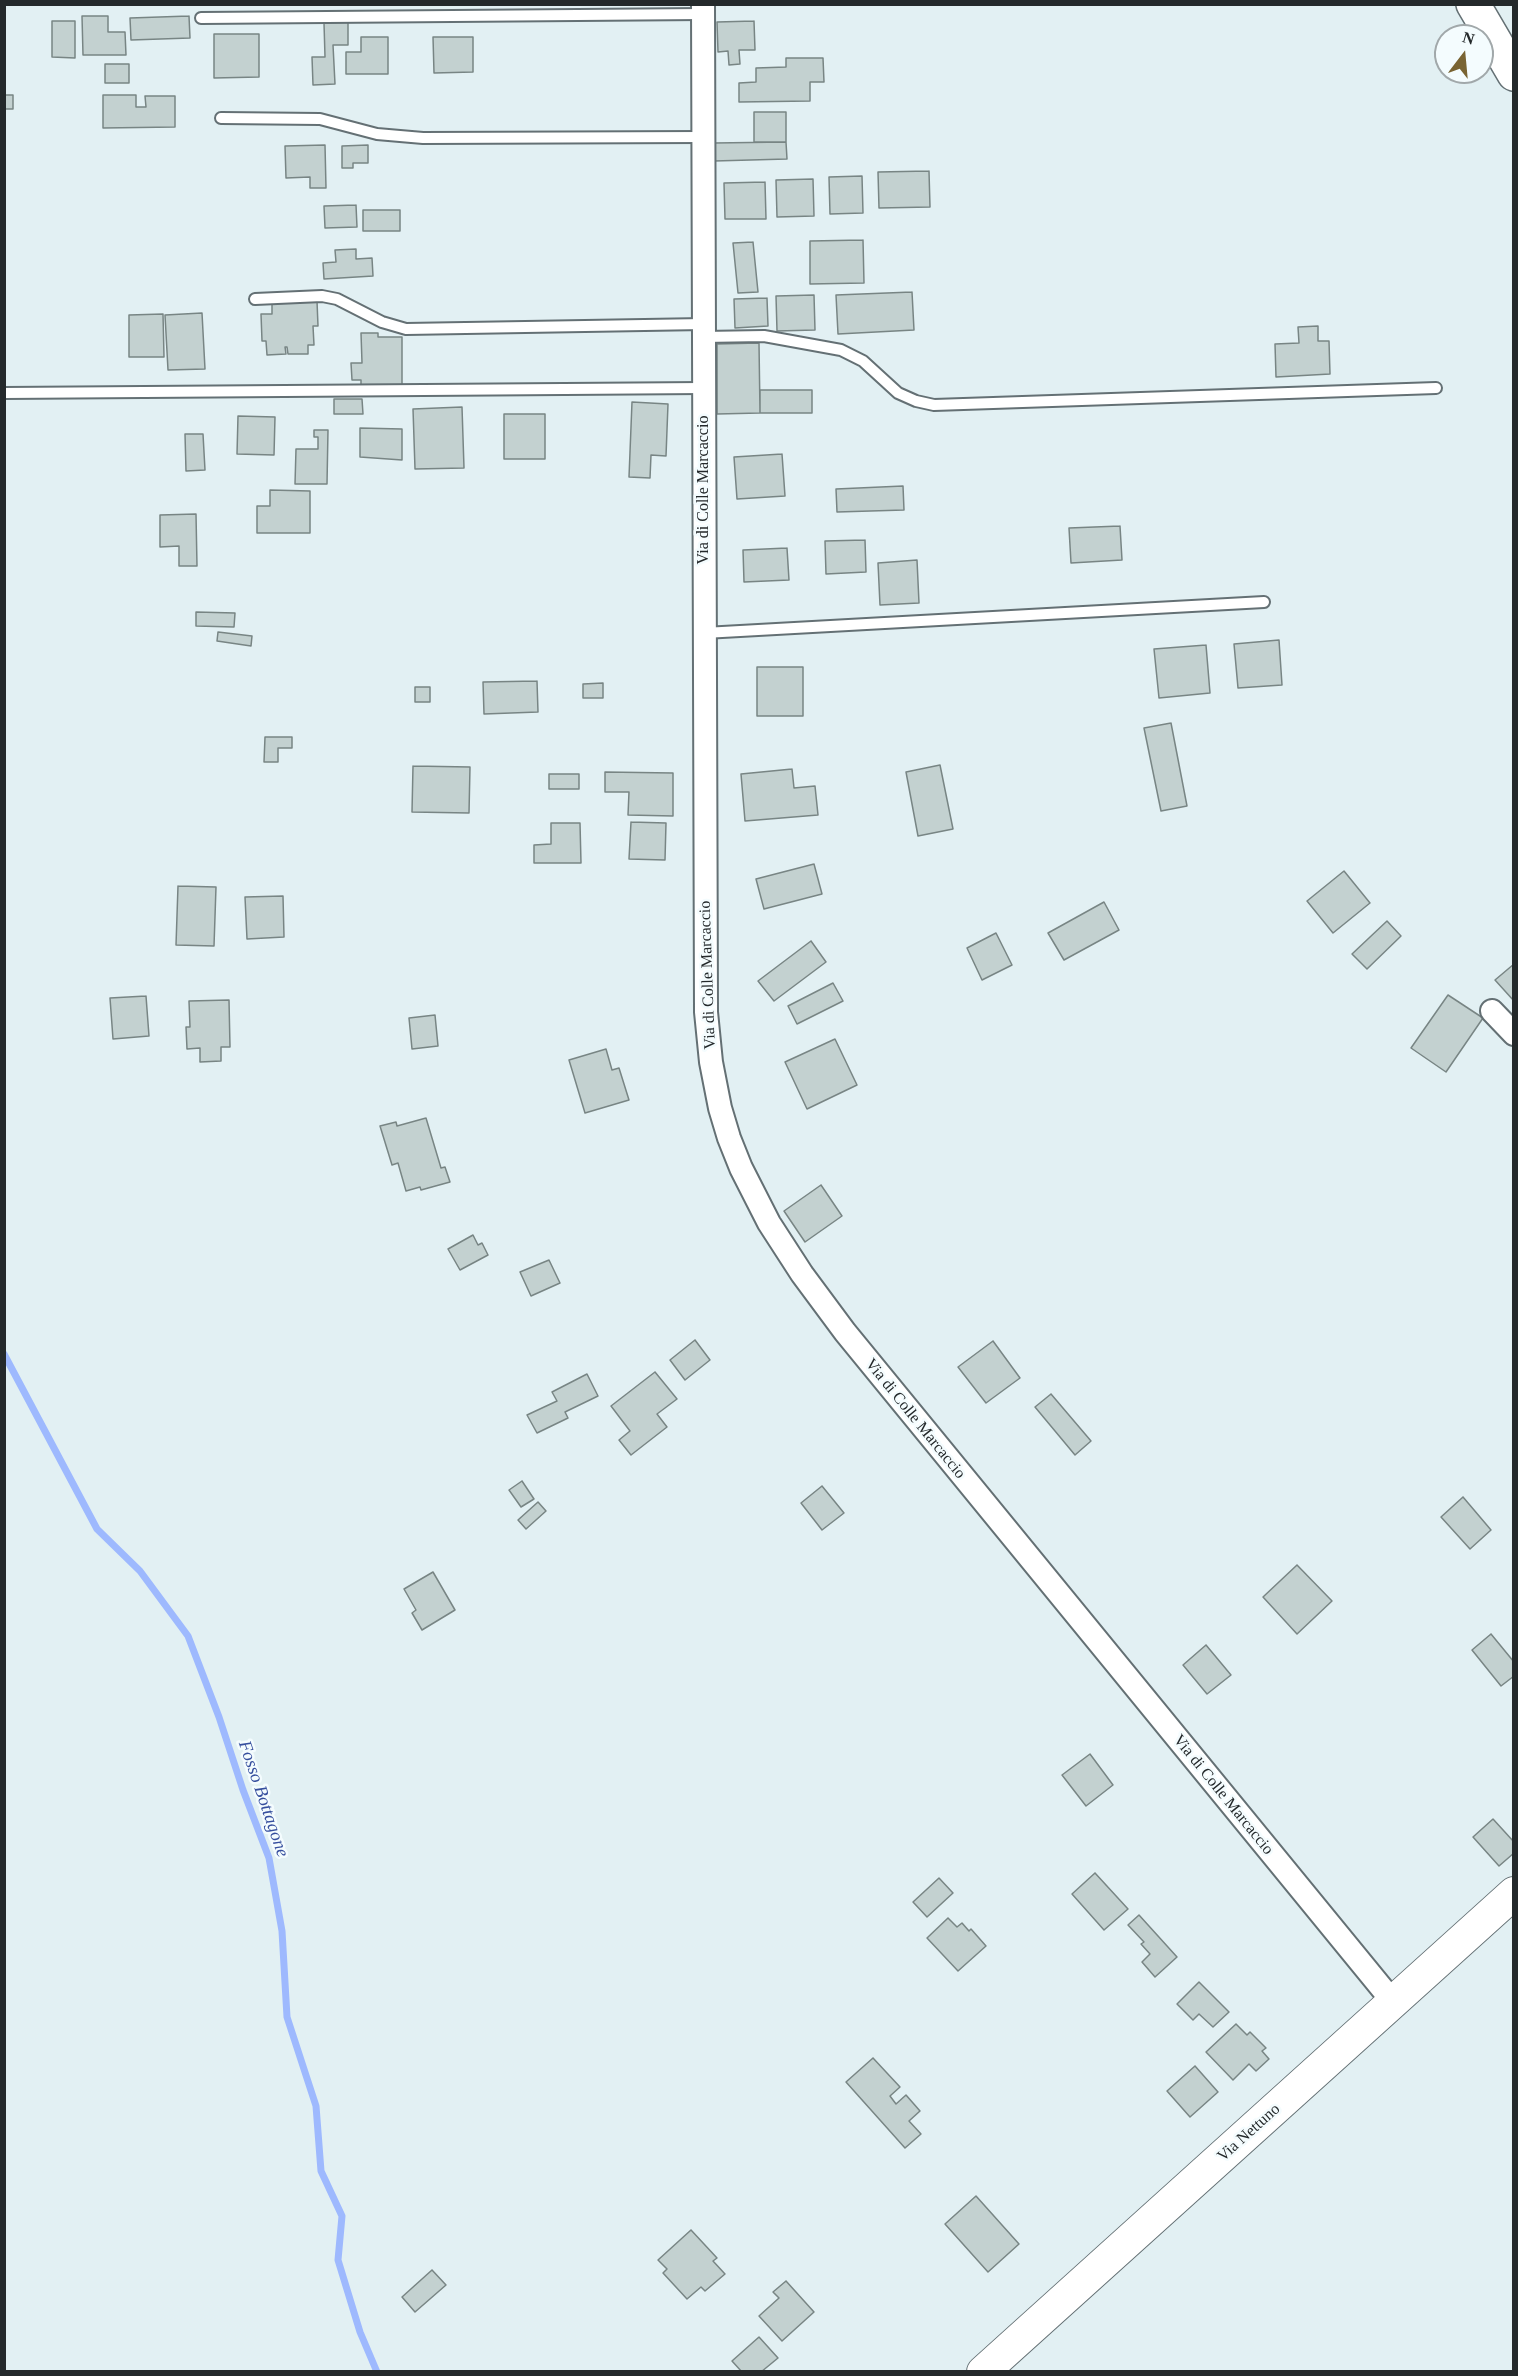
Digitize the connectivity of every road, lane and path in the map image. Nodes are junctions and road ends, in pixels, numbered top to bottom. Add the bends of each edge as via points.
1 (1473, 4) edge
2 (703, 9) edge
3 (201, 18) dead end
4 (1514, 74) edge
5 (221, 117) dead end
6 (703, 137) junction
7 (255, 299) dead end
8 (704, 331) junction
9 (704, 388) junction
10 (1436, 388) dead end
11 (4, 393) edge
12 (1264, 602) dead end
13 (704, 633) junction
14 (1492, 1011) dead end
15 (1514, 1034) edge
16 (1514, 1893) edge
17 (1394, 2003) junction
18 (983, 2372) edge

1 - 4 main road
2 - 3 lane
2 - 6 street, Via di Colle Marcaccio
5 - 6 lane via 320,119 377,134 423,138
6 - 8 street, Via di Colle Marcaccio
7 - 8 lane via 337,299 406,330
8 - 9 street, Via di Colle Marcaccio
8 - 10 lane via 764,336 841,350 863,361 898,393 934,405
9 - 11 lane
9 - 13 street, Via di Colle Marcaccio
12 - 13 lane
13 - 17 street, Via di Colle Marcaccio via 708,1038 720,1108 747,1182 787,1251 857,1348
14 - 15 street
16 - 17 main road, Via Nettuno
17 - 18 main road, Via Nettuno

